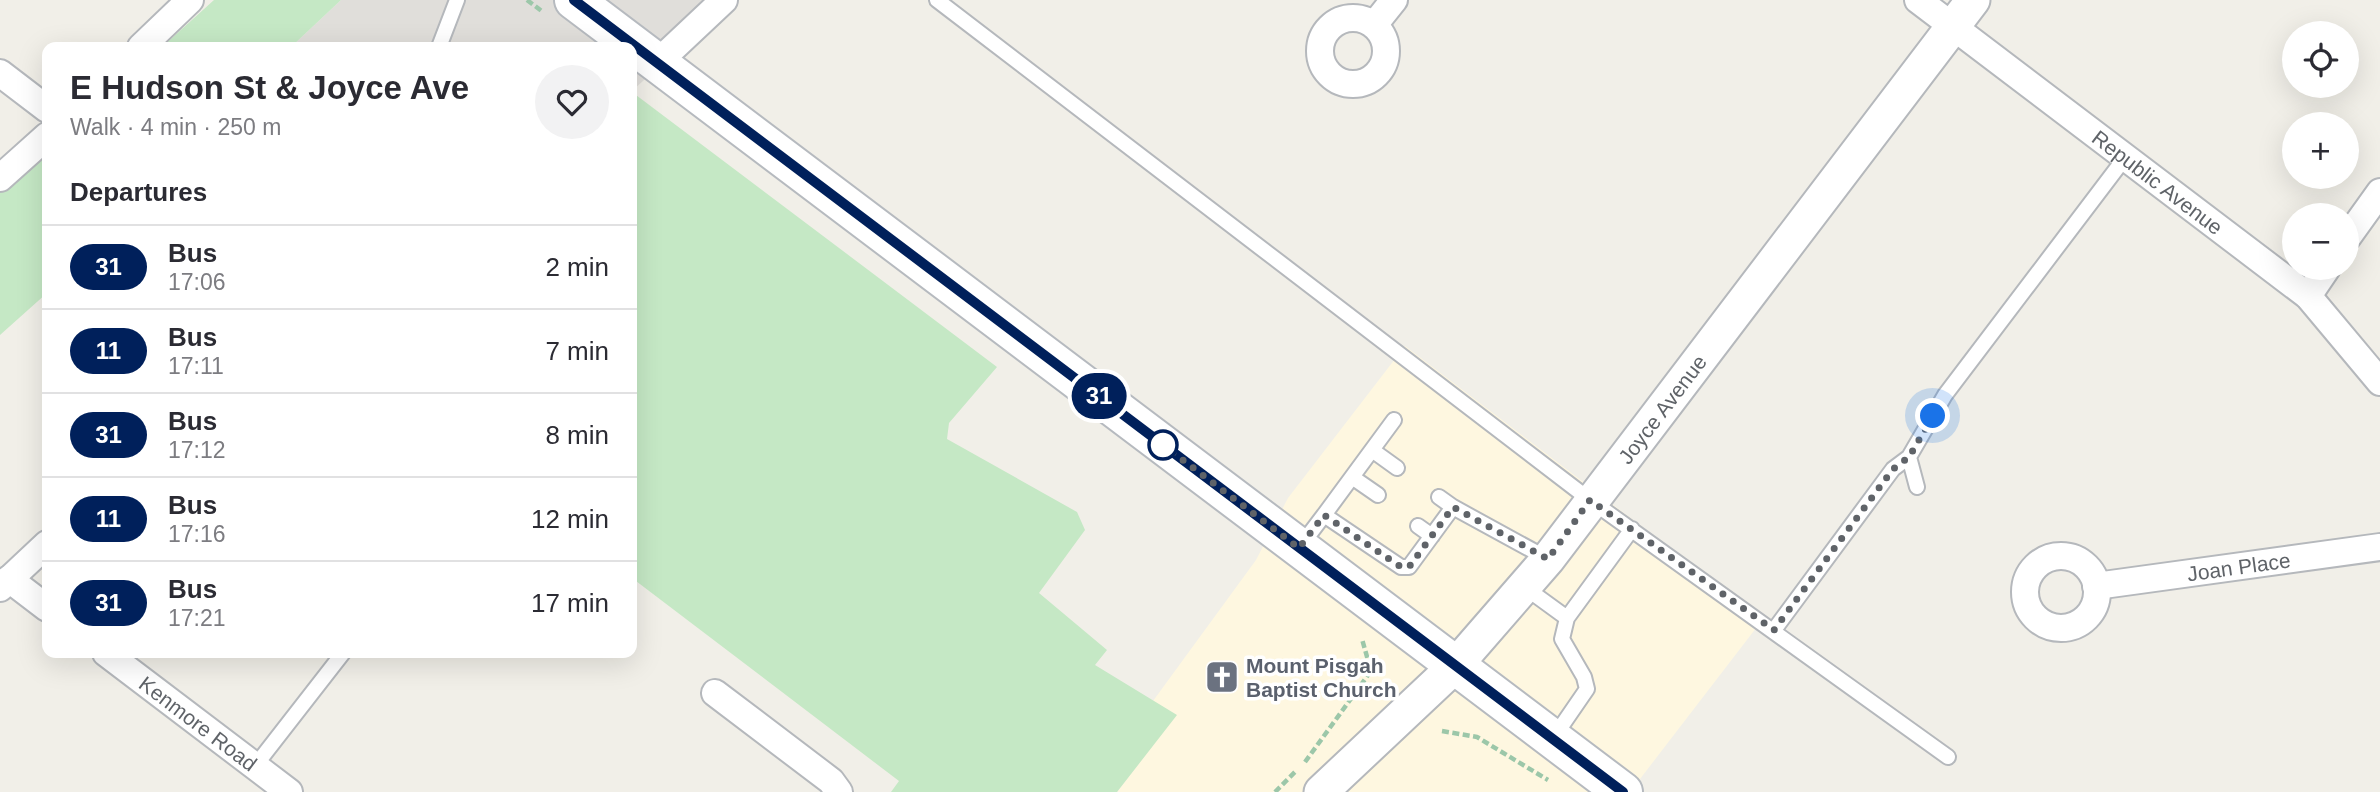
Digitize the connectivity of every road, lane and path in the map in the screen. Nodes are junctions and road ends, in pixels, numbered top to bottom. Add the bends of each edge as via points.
1 (190, 0) edge
2 (457, 0) edge
3 (574, 0) edge
4 (724, 0) edge
5 (937, 0) edge
6 (1394, 0) edge
7 (1918, 0) edge
8 (1973, 0) edge
9 (1374, 25) dead end
10 (1953, 26) junction
11 (146, 42) edge
12 (441, 42) edge
13 (629, 42) edge
14 (637, 48) edge
15 (657, 63) junction
16 (0, 73) edge
17 (42, 105) edge
18 (42, 140) edge
19 (2124, 159) junction
20 (0, 178) edge
21 (2380, 192) edge
22 (2359, 221) edge
23 (2319, 280) edge
24 (2308, 296) junction
25 (2380, 382) edge
26 (1394, 420) dead end
27 (1372, 450) junction
28 (1909, 457) junction
29 (1397, 468) dead end
30 (1352, 477) junction
31 (1917, 487) dead end
32 (1378, 495) dead end
33 (1439, 497) dead end
34 (1590, 500) junction
35 (1453, 507) junction
36 (1324, 515) junction
37 (1418, 526) dead end
38 (1632, 529) junction
39 (1432, 536) junction
40 (2380, 547) edge
41 (1299, 548) junction
42 (42, 549) edge
43 (1548, 559) junction
44 (5, 583) edge
45 (1523, 586) junction
46 (2096, 586) dead end
47 (42, 605) edge
48 (1567, 618) junction
49 (1774, 630) junction
50 (113, 658) edge
51 (339, 658) edge
52 (1455, 666) junction
53 (1366, 679) dead end
54 (715, 693) dead end
55 (1443, 731) dead end
56 (1553, 739) junction
57 (1948, 757) dead end
58 (255, 766) junction
59 (1555, 784) dead end
60 (289, 792) edge
61 (839, 792) edge
62 (1275, 792) edge
63 (1321, 792) edge
64 (1623, 792) edge

1 - 11 street
2 - 12 lane
3 - 13 main road
4 - 15 street
5 - 34 lane
6 - 9 street
7 - 10 street, Republic Avenue
8 - 10 street, Joyce Avenue
10 - 19 street, Republic Avenue
10 - 34 street, Joyce Avenue
14 - 15 main road
15 - 41 main road
16 - 17 street
18 - 20 street
19 - 24 street, Republic Avenue
19 - 28 lane via 1945,396
21 - 22 street
23 - 24 street
24 - 25 street, Republic Avenue
26 - 27 lane
27 - 29 lane
27 - 30 lane
28 - 31 lane
28 - 49 lane via 1893,469
30 - 32 lane
30 - 36 lane
33 - 35 lane
34 - 38 lane
34 - 43 street, Joyce Avenue
35 - 39 lane
35 - 43 lane
36 - 39 lane via 1401,567 1409,567
36 - 41 lane
37 - 39 lane
38 - 48 lane
38 - 49 lane
40 - 46 street, Joan Place
41 - 52 main road
42 - 44 street
43 - 45 street, Joyce Avenue
44 - 47 street
45 - 48 lane
45 - 52 street, Joyce Avenue
48 - 56 lane via 1562,639 1587,690
49 - 57 lane
50 - 58 street, Kenmore Road
51 - 58 lane
52 - 56 main road
52 - 63 street, Joyce Avenue
53 - 62 path via 1304,763
54 - 61 street via 831,781
55 - 59 path via 1477,737
56 - 64 main road
58 - 60 street, Kenmore Road

